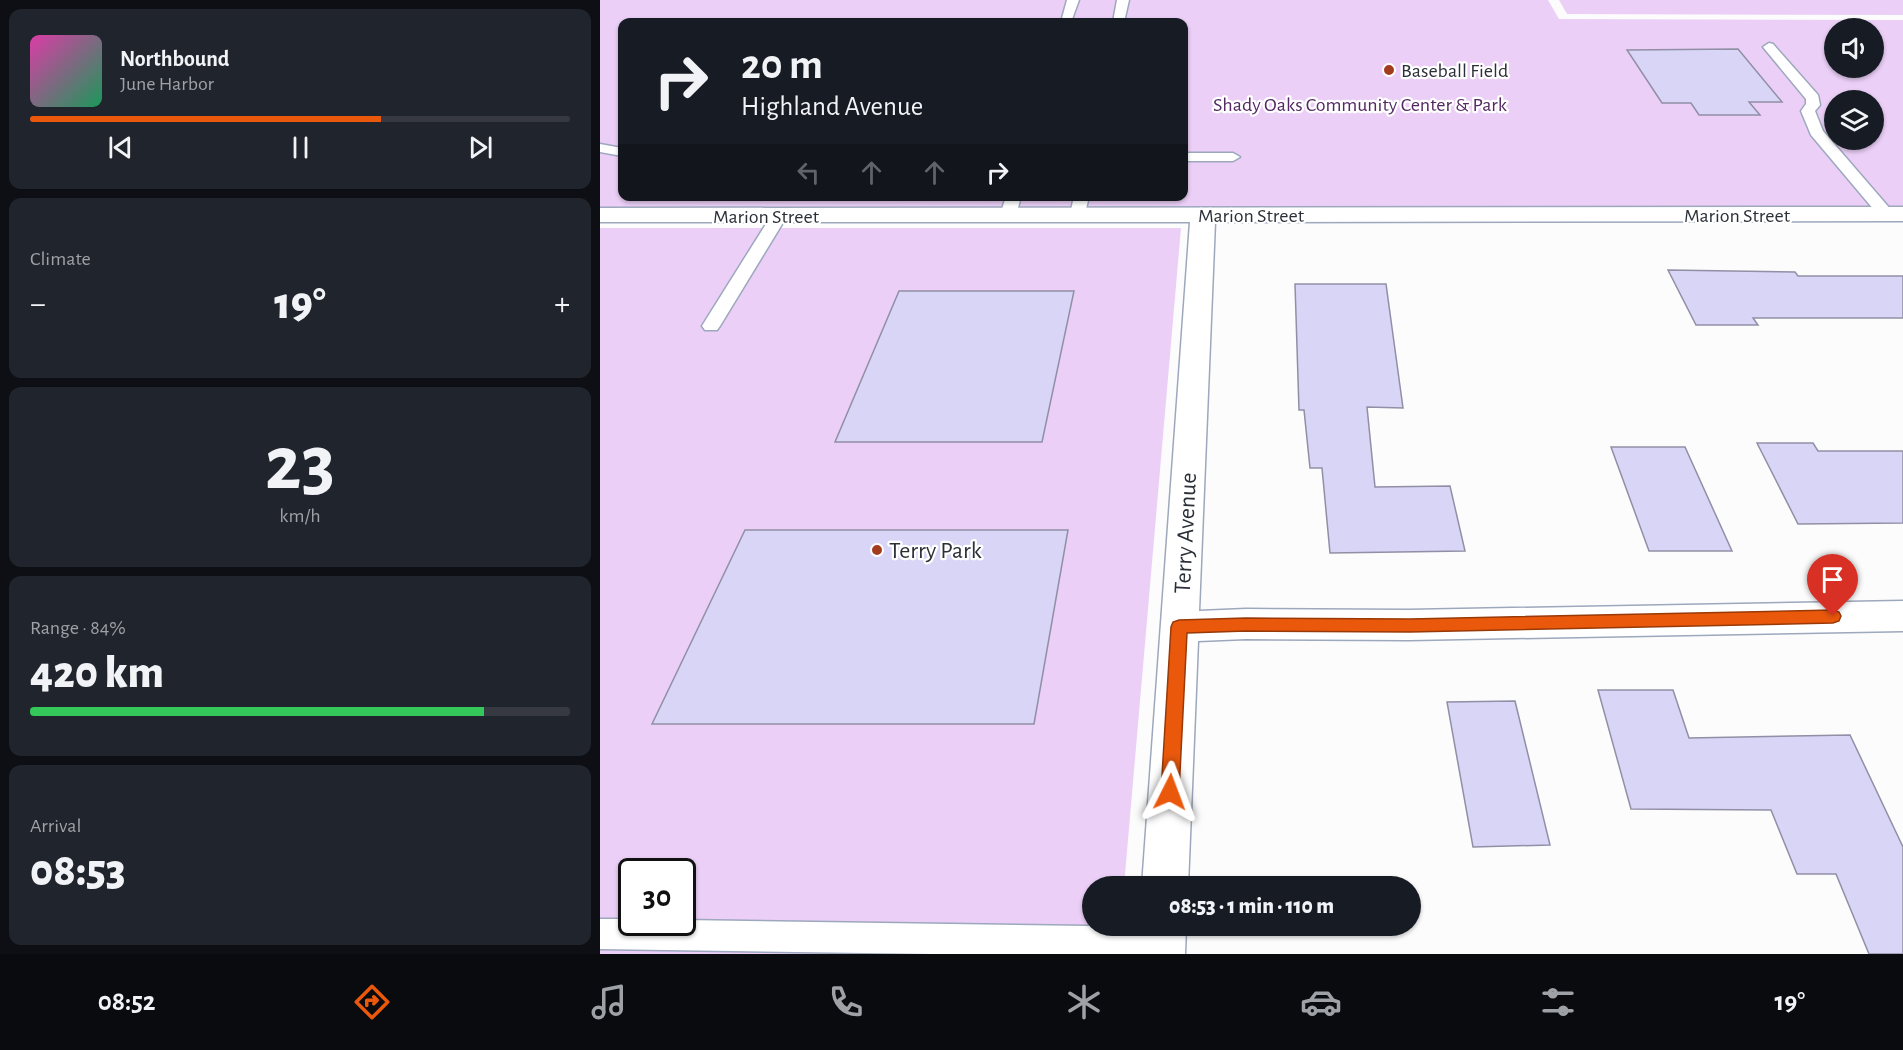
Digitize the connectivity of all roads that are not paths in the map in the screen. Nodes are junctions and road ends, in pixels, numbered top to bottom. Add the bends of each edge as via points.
1 (1073, 0) edge
2 (1124, 0) edge
3 (1067, 18) edge
4 (1120, 18) edge
5 (1769, 47) dead end
6 (600, 148) edge
7 (618, 151) edge
8 (1188, 157) edge
9 (1233, 157) dead end
10 (1011, 206) edge
11 (1080, 206) edge
12 (1894, 214) edge
13 (600, 215) edge
14 (1203, 215) junction
15 (779, 216) junction
16 (711, 326) dead end
17 (1903, 616) edge
18 (1179, 627) junction
19 (1166, 876) edge
20 (600, 934) edge
21 (1162, 940) edge

1 - 3 lane
2 - 4 lane
5 - 12 lane via 1813,98 1808,111 1816,132
6 - 7 lane
8 - 9 lane
10 - 11 street, Marion Street
10 - 15 street, Marion Street
11 - 14 street, Marion Street
12 - 14 street, Marion Street
13 - 15 street, Marion Street
14 - 18 street, Terry Avenue
15 - 16 lane
17 - 18 street
18 - 19 street, Terry Avenue
20 - 21 lane

